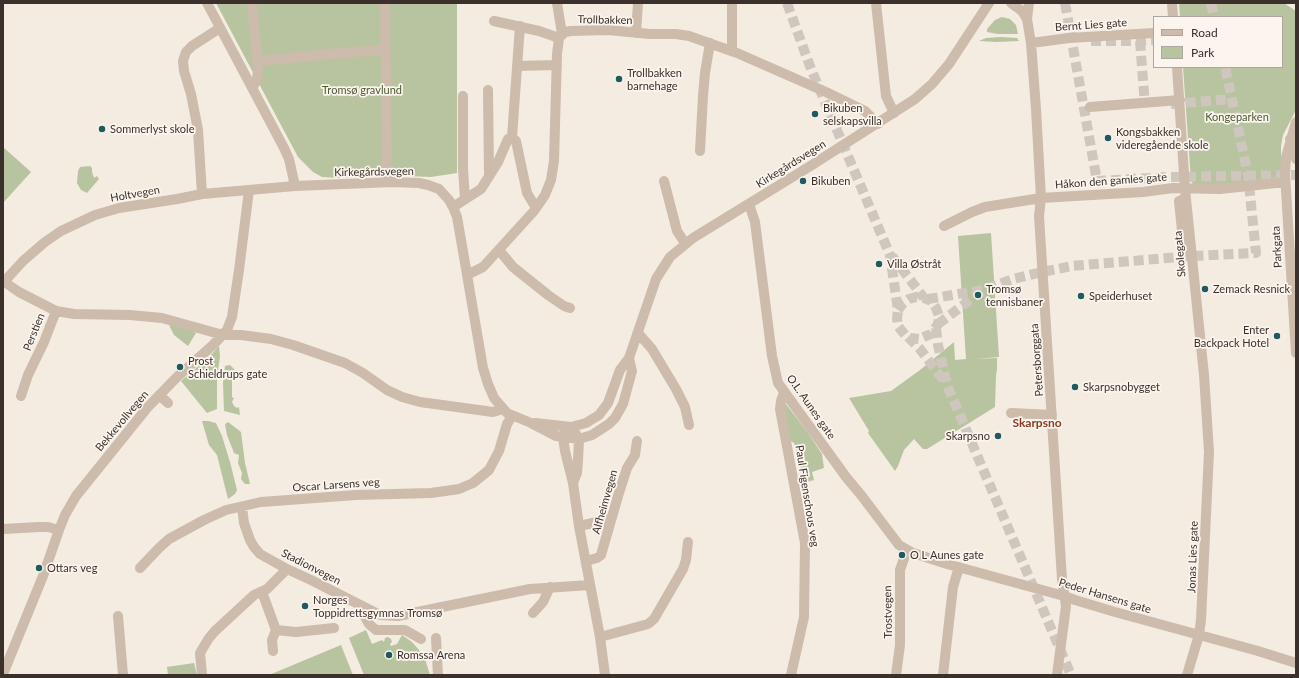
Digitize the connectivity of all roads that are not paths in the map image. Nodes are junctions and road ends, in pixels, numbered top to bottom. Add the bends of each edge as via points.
1 (206, 3) edge
2 (252, 3) edge
3 (385, 3) edge
4 (557, 3) edge
5 (638, 3) edge
6 (732, 3) edge
7 (876, 3) edge
8 (989, 3) edge
9 (1011, 3) edge
10 (1029, 3) edge
11 (1172, 3) edge
12 (1173, 16) edge
13 (1027, 19) junction
14 (494, 21) dead end
15 (520, 26) junction
16 (220, 28) junction
17 (636, 33) junction
18 (1153, 33) edge
19 (561, 36) junction
20 (710, 43) junction
21 (1031, 43) junction
22 (386, 50) junction
23 (732, 51) junction
24 (257, 61) junction
25 (557, 65) junction
26 (517, 66) junction
27 (1177, 68) edge
28 (252, 88) junction
29 (488, 90) dead end
30 (463, 96) dead end
31 (1180, 100) junction
32 (1090, 107) dead end
33 (894, 113) junction
34 (1296, 122) edge
35 (878, 124) junction
36 (512, 137) junction
37 (1290, 139) junction
38 (700, 151) dead end
39 (1296, 159) edge
40 (489, 177) junction
41 (664, 181) dead end
42 (386, 182) junction
43 (1285, 182) junction
44 (295, 186) junction
45 (249, 190) junction
46 (1186, 193) junction
47 (202, 194) junction
48 (1041, 198) junction
49 (465, 199) junction
50 (749, 204) junction
51 (453, 206) junction
52 (536, 208) junction
53 (944, 226) dead end
54 (685, 243) junction
55 (499, 250) junction
56 (467, 275) junction
57 (3, 282) edge
58 (570, 308) dead end
59 (56, 311) junction
60 (638, 333) junction
61 (223, 335) junction
62 (1296, 354) edge
63 (630, 358) junction
64 (784, 392) junction
65 (159, 395) junction
66 (22, 396) dead end
67 (168, 403) dead end
68 (503, 409) junction
69 (1011, 413) dead end
70 (1052, 415) junction
71 (512, 416) junction
72 (531, 423) junction
73 (689, 425) dead end
74 (571, 427) junction
75 (563, 437) junction
76 (579, 438) junction
77 (1209, 438) joint
78 (637, 441) dead end
79 (573, 483) junction
80 (242, 507) junction
81 (611, 519) junction
82 (579, 526) junction
83 (3, 529) edge
84 (58, 530) junction
85 (688, 542) dead end
86 (907, 550) junction
87 (586, 561) junction
88 (959, 567) junction
89 (140, 568) dead end
90 (287, 569) junction
91 (590, 585) junction
92 (550, 587) junction
93 (262, 592) junction
94 (1064, 596) junction
95 (363, 607) junction
96 (533, 613) dead end
97 (118, 616) dead end
98 (334, 628) dead end
99 (276, 630) junction
100 (1199, 635) junction
101 (600, 637) junction
102 (436, 638) dead end
103 (421, 639) dead end
104 (273, 651) dead end
105 (1296, 663) edge
106 (3, 674) edge
107 (123, 675) edge
108 (202, 675) edge
109 (438, 675) edge
110 (605, 675) edge
111 (791, 675) edge
112 (896, 675) edge
113 (942, 675) edge
114 (1057, 675) edge
115 (1187, 675) edge

1 - 16 street
2 - 24 street
3 - 22 street
4 - 19 street
5 - 17 street
6 - 23 street
7 - 33 street via 886,96
8 - 33 street, Kirkegårdsvegen via 942,74 919,96
9 - 13 street via 1022,11
10 - 13 street, Petersborggata
11 - 12 street
13 - 21 street, Petersborggata
14 - 15 street
15 - 19 street
15 - 26 street
16 - 28 street
16 - 47 street via 192,46 184,56 182,66 198,130
17 - 19 street, Trollbakken via 591,30 571,31
17 - 20 street, Trollbakken via 676,34
18 - 21 street, Bernt Lies gate
19 - 25 street
20 - 23 street, Trollbakken
20 - 38 street via 705,73
21 - 48 street, Petersborggata
22 - 24 street
22 - 42 street
23 - 35 street, Trollbakken via 799,84 861,109
24 - 28 street via 258,80
25 - 26 street
25 - 52 street via 554,161 551,180
26 - 36 street
27 - 31 street, Skolegata
28 - 44 street via 289,159
29 - 40 street
30 - 49 street
31 - 32 street
31 - 46 street, Skolegata
33 - 35 street, Kirkegårdsvegen
34 - 37 street, Parkgata
35 - 50 street, Kirkegårdsvegen
36 - 40 street via 508,139
36 - 52 street via 516,141 527,193
37 - 39 street
37 - 43 street, Parkgata
40 - 49 street via 481,188
41 - 54 street via 677,231
42 - 44 street, Kirkegårdsvegen
42 - 51 street, Kirkegårdsvegen via 419,183 434,187 443,192
43 - 46 street, Håkon den gamles gate
43 - 62 street, Parkgata
44 - 45 street, Holtvegen
45 - 47 street, Holtvegen
45 - 61 street, Bekkevollvegen via 232,316
46 - 48 street, Håkon den gamles gate
46 - 77 street, Skolegata via 1198,307 1202,405
47 - 57 street, Holtvegen via 119,208 76,223 45,242
48 - 53 street, Håkon den gamles gate via 985,207
48 - 70 street, Petersborggata via 1039,216
49 - 51 street
50 - 54 street, Kirkegårdsvegen
50 - 64 street, O.L. Aunes gate via 755,222 775,374
51 - 56 street, Kirkegårdsvegen
52 - 55 street
54 - 60 street, Kirkegårdsvegen via 670,257 659,274
55 - 56 street via 483,267
55 - 58 street via 513,267 548,295
56 - 68 street, Kirkegårdsvegen via 483,368 491,390
57 - 59 street, Perstien
59 - 61 street via 162,318
59 - 66 street, Perstien via 28,375
60 - 63 street, Kirkegårdsvegen
60 - 73 street via 652,349 678,393 685,407
61 - 65 street, Bekkevollvegen
61 - 68 street via 258,337 293,345 345,363 402,397 420,402 488,412
63 - 74 street, Kirkegårdsvegen via 620,370 603,410 594,419
63 - 76 street, Kirkegårdsvegen via 632,371 625,399 618,414 604,428 592,435
64 - 86 street, O.L. Aunes gate via 895,541
64 - 111 street, Paul Figenschous veg via 780,409 804,543 804,617
65 - 67 street
65 - 84 street, Bekkevollvegen via 76,496
68 - 71 street, Kirkegårdsvegen
69 - 70 street
70 - 94 street, Petersborggata
71 - 72 street, Kirkegårdsvegen
71 - 80 street, Oscar Larsens veg via 489,470 473,483 459,489 261,502
72 - 74 street, Kirkegårdsvegen
72 - 75 street, Kirkegårdsvegen
74 - 75 street
74 - 76 street
75 - 76 street, Kirkegårdsvegen
75 - 79 street, Alfheimvegen
76 - 79 street, Alfheimvegen via 577,473
77 - 100 street, Jonas Lies gate
78 - 81 street, Alfheimvegen via 635,455
79 - 82 street, Alfheimvegen
80 - 89 street, Oscar Larsens veg via 218,513 179,533 159,548
80 - 90 street, Stadionvegen via 246,528 254,547 265,557
81 - 82 street
81 - 87 street, Alfheimvegen via 601,555
82 - 87 street, Alfheimvegen
83 - 84 street via 48,527
84 - 106 street, Bekkevollvegen via 43,576
85 - 101 street via 683,569 654,619 648,624
86 - 88 street, Peder Hansens gate
86 - 112 street, Trostvegen via 900,570 900,645
87 - 91 street, Alfheimvegen
88 - 94 street, Peder Hansens gate
88 - 113 street via 953,587
90 - 93 street
90 - 95 street, Stadionvegen
91 - 92 street, Stadionvegen
91 - 101 street, Alfheimvegen
92 - 95 street, Stadionvegen via 398,616 380,615
92 - 96 street via 543,602
93 - 99 street
93 - 108 street via 254,595 215,631 203,646 200,653
94 - 100 street, Peder Hansens gate
94 - 114 street, Petersborggata via 1066,606
95 - 103 street via 369,624 376,630 405,630
97 - 107 street
98 - 99 street via 296,632
99 - 104 street via 272,640
100 - 105 street, Peder Hansens gate
100 - 115 street, Jonas Lies gate
101 - 110 street, Alfheimvegen
102 - 109 street

